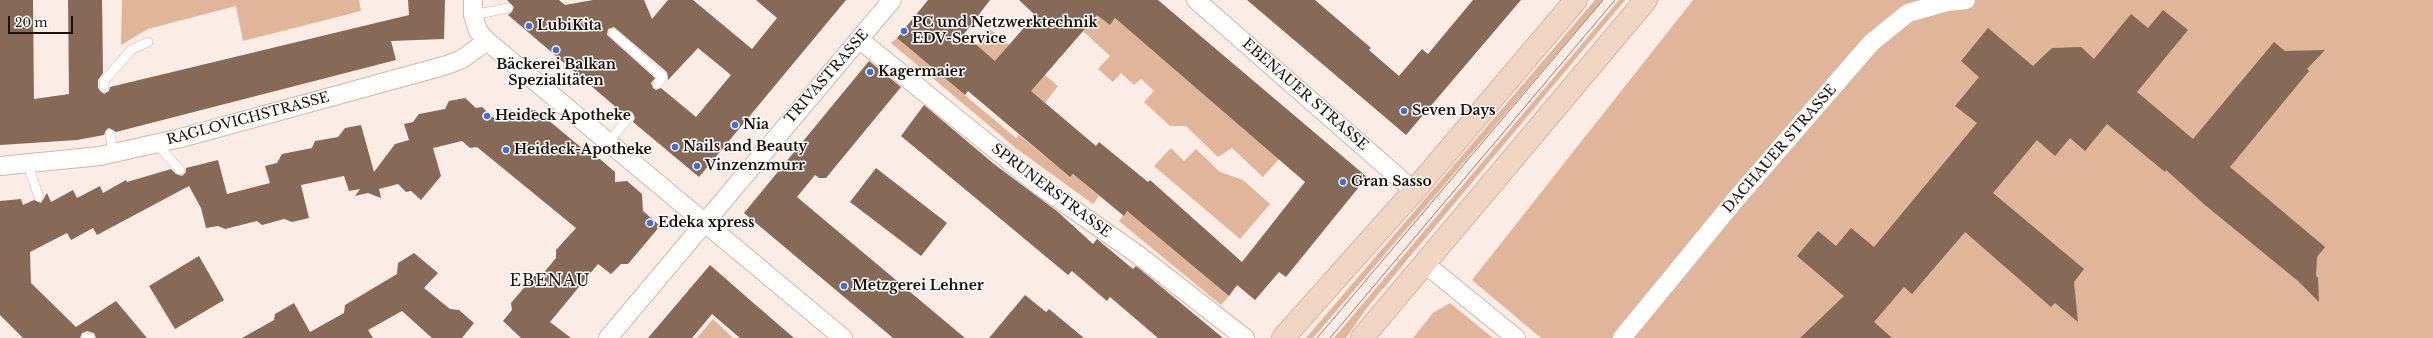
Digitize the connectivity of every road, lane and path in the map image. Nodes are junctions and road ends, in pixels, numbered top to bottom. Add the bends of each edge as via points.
1 (892, 0) edge
2 (1196, 0) edge
3 (1576, 0) edge
4 (1646, 0) edge
5 (1966, 0) edge
6 (1925, 4) edge
7 (473, 7) edge
8 (508, 8) dead end
9 (612, 33) dead end
10 (860, 40) junction
11 (487, 41) junction
12 (148, 42) dead end
13 (657, 84) dead end
14 (104, 88) dead end
15 (629, 118) dead end
16 (110, 134) dead end
17 (609, 142) junction
18 (156, 143) junction
19 (113, 153) junction
20 (27, 163) junction
21 (0, 166) edge
22 (180, 170) dead end
23 (1414, 191) junction
24 (39, 197) dead end
25 (705, 221) junction
26 (1424, 263) junction
27 (608, 338) edge
28 (843, 338) edge
29 (1245, 338) edge
30 (1283, 338) edge
31 (1362, 338) edge
32 (1516, 338) edge
33 (1622, 338) edge

1 - 10 street, TRIVASTRASSE
2 - 23 street, EBENAUER STRASSE
3 - 23 main road
4 - 26 main road
5 - 6 street, DACHAUER STRASSE
6 - 33 street, DACHAUER STRASSE via 1908,13 1871,43 1736,199
7 - 8 lane
7 - 11 street via 478,30
9 - 13 lane via 663,77
10 - 25 street, TRIVASTRASSE
10 - 29 street, SPRUNERSTRASSE via 1040,186 1137,254
11 - 17 street
11 - 18 street, RAGLOVICHSTRASSE via 462,58 446,65
12 - 14 lane via 131,50 104,81
15 - 17 lane
16 - 19 lane
17 - 25 street
18 - 19 street, RAGLOVICHSTRASSE
18 - 22 lane
19 - 20 street, RAGLOVICHSTRASSE
20 - 21 street, RAGLOVICHSTRASSE
20 - 24 lane
23 - 30 main road
25 - 27 street, TRIVASTRASSE
25 - 28 street
26 - 31 main road
26 - 32 street

